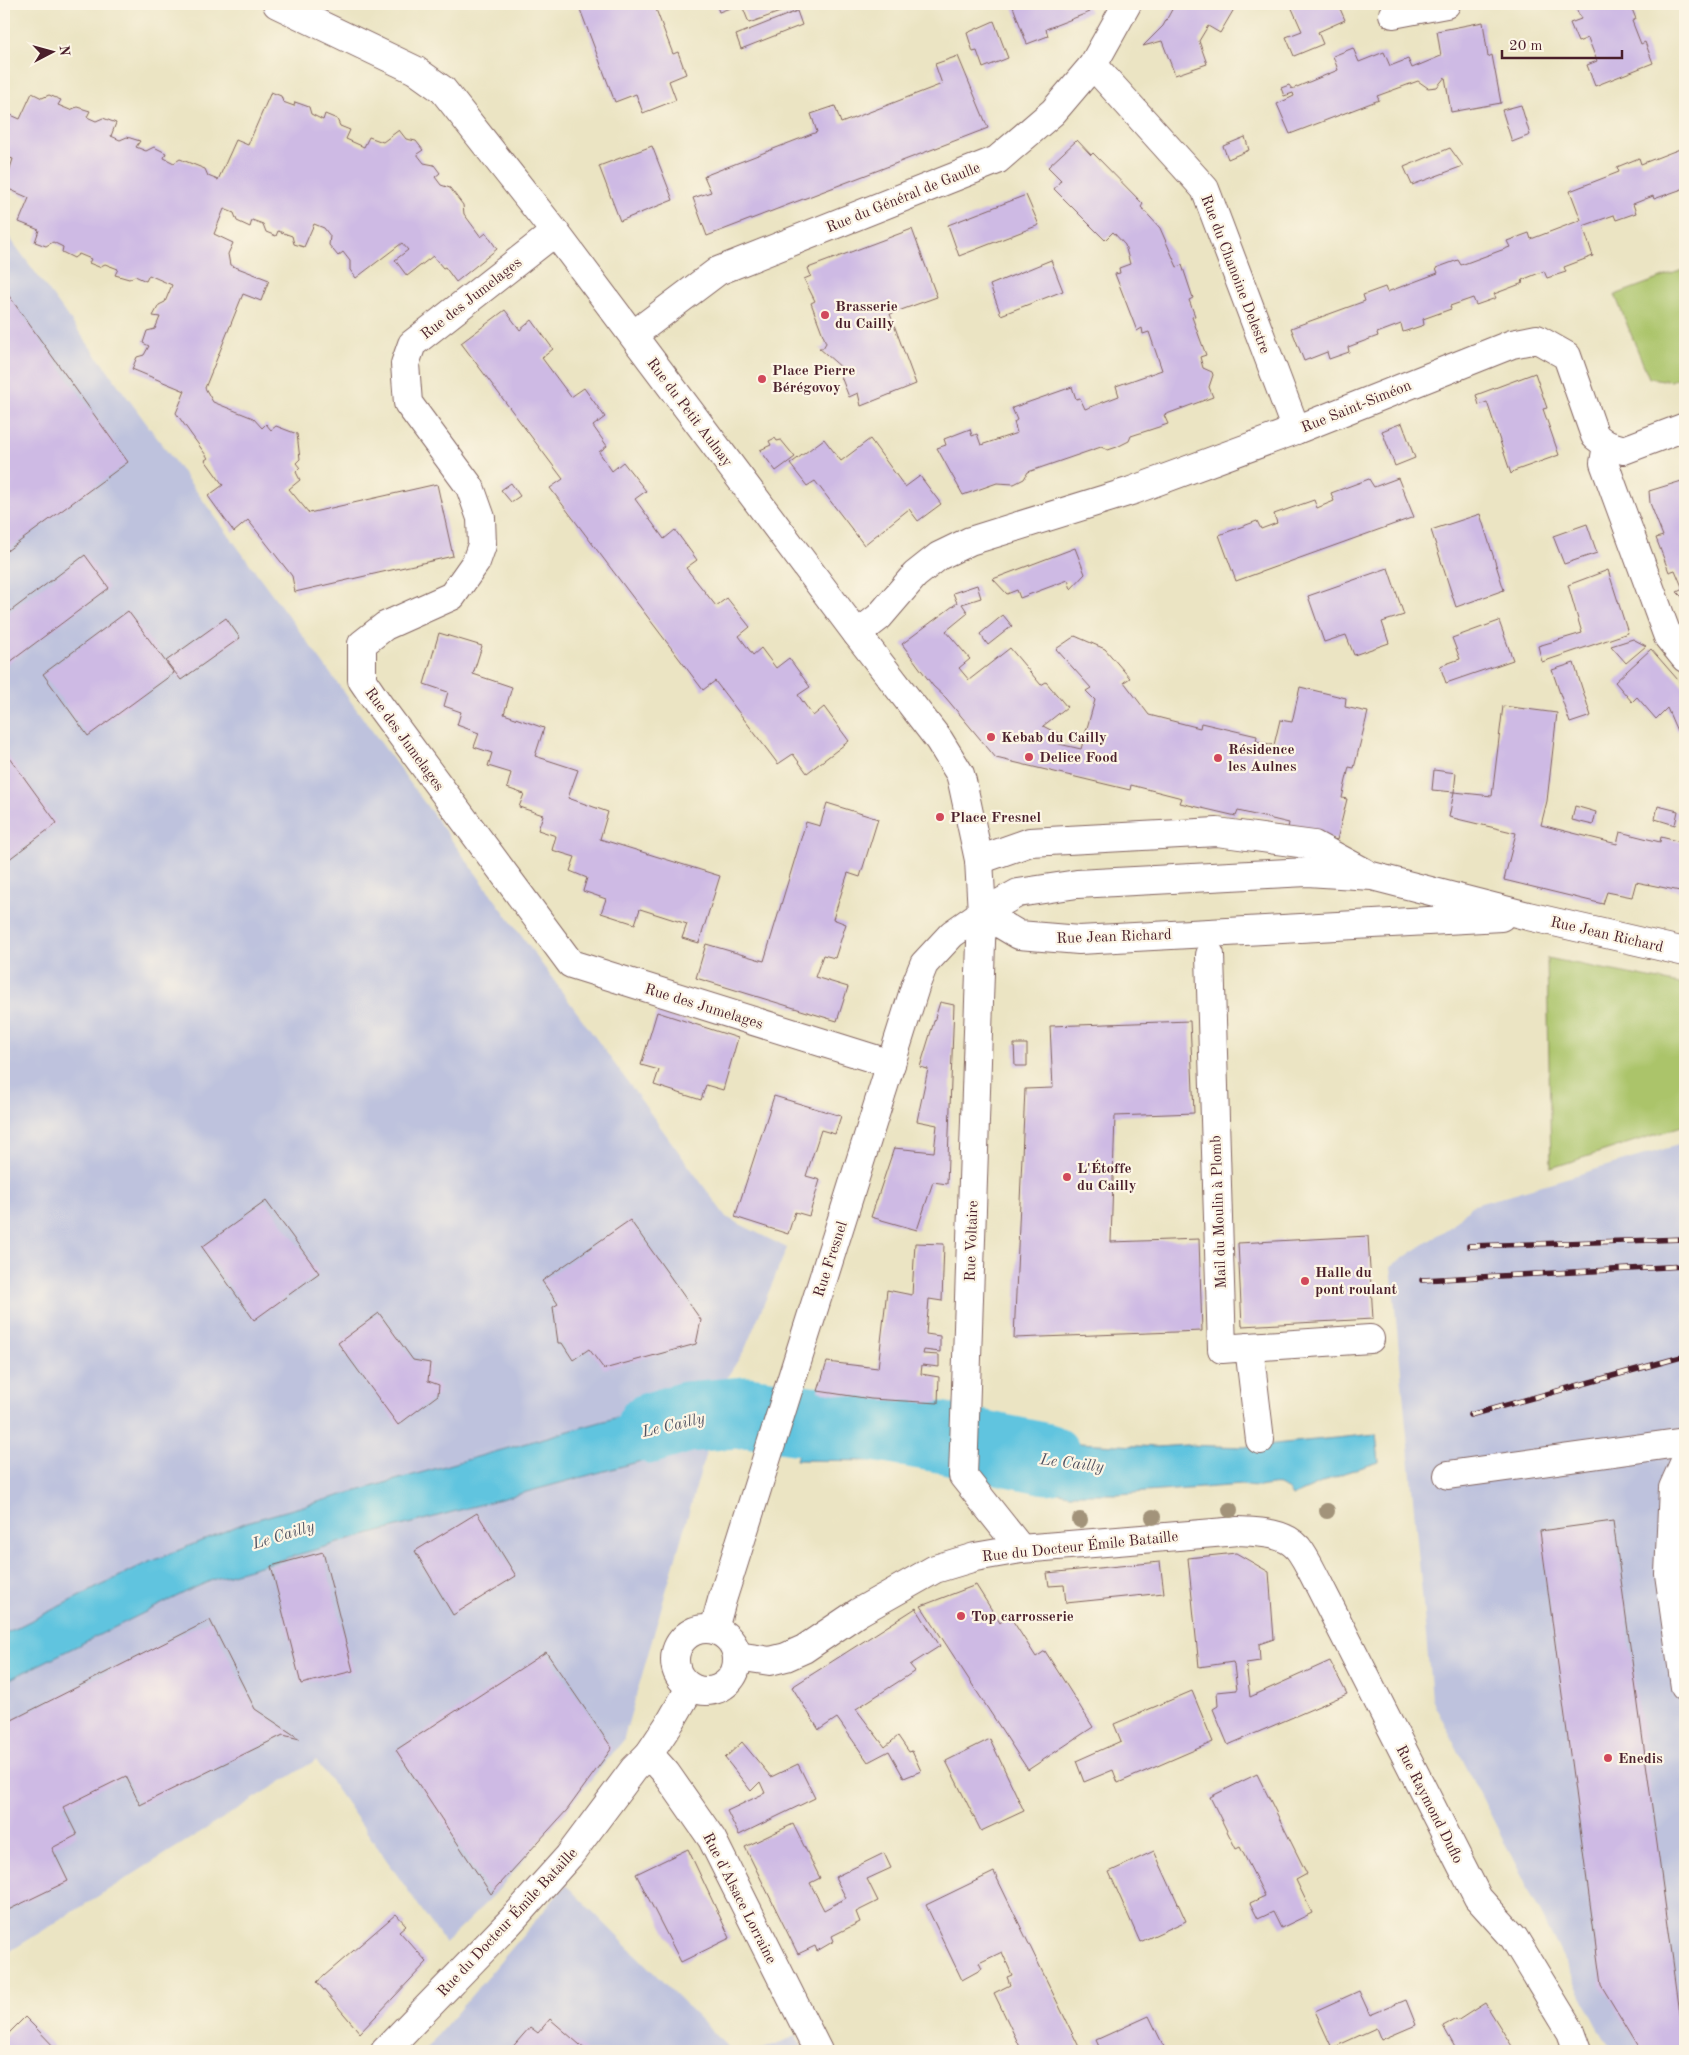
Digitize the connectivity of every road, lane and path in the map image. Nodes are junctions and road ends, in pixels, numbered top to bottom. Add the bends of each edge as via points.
1 (277, 4) edge
2 (1127, 4) edge
3 (1446, 4) edge
4 (1393, 14) dead end
5 (1093, 65) junction
6 (554, 232) junction
7 (633, 335) junction
8 (1685, 427) edge
9 (1296, 430) junction
10 (1607, 445) junction
11 (857, 634) junction
12 (1685, 658) edge
13 (979, 860) junction
14 (1372, 876) junction
15 (982, 913) junction
16 (1528, 916) junction
17 (1685, 952) edge
18 (1210, 955) dead end
19 (891, 1064) junction
20 (1370, 1339) dead end
21 (1249, 1347) junction
22 (1260, 1440) dead end
23 (1685, 1442) edge
24 (1685, 1461) edge
25 (1448, 1475) dead end
26 (1297, 1548) joint
27 (1021, 1549) junction
28 (714, 1629) junction
29 (737, 1656) junction
30 (1685, 1687) edge
31 (690, 1688) junction
32 (649, 1754) junction
33 (385, 2051) edge
34 (818, 2051) edge
35 (1578, 2051) edge

1 - 6 street, Rue du Petit Aulnay via 415,70 443,90
2 - 5 street, Rue du Général de Gaulle
3 - 4 street
5 - 7 street, Rue du Général de Gaulle via 1053,112 997,160 718,271
5 - 9 street, Rue du Chanoine Delestre via 1205,189
6 - 7 street, Rue du Petit Aulnay
6 - 19 street, Rue des Jumelages via 412,344 405,364 408,403 470,487 481,518 482,545 476,562 452,596 385,626 362,644 362,680 571,964
7 - 11 street, Rue du Petit Aulnay
8 - 10 street via 1624,450
9 - 10 street, Rue Saint-Siméon via 1512,344 1537,339 1567,356 1595,436
9 - 11 street, Rue Saint-Siméon via 1131,491 970,541 939,556 915,576 879,617
10 - 12 street via 1604,463 1668,638
11 - 13 street, Rue du Petit Aulnay via 939,740 960,774
13 - 14 street, Rue Jean Richard via 1030,842 1217,832 1314,845
13 - 15 street, Rue du Petit Aulnay
14 - 15 street, Rue Jean Richard via 1307,872 1077,884 1018,893
14 - 16 street, Rue Jean Richard
15 - 16 street, Rue Jean Richard via 1019,935 1079,940
15 - 19 street, Rue Fresnel via 952,934 924,964
15 - 27 street, Rue Voltaire via 963,1476
16 - 17 street, Rue Jean Richard
18 - 21 street, Mail du Moulin à Plomb via 1222,1349
19 - 28 street, Rue Fresnel
20 - 21 street
21 - 22 street
23 - 25 street
24 - 30 street via 1673,1488 1669,1574
26 - 27 street, Rue du Docteur Émile Bataille via 1266,1532 1238,1531
26 - 35 street, Rue Raymond Duflo via 1318,1583 1478,1898 1514,1938 1571,2032
27 - 29 street, Rue du Docteur Émile Bataille via 974,1557 935,1569 786,1657 770,1661
28 - 29 street via 733,1644
28 - 31 street via 688,1634 677,1646 676,1669
29 - 31 street via 735,1673 723,1686 707,1692
31 - 32 street, Rue du Docteur Émile Bataille
32 - 33 street, Rue du Docteur Émile Bataille via 550,1878
32 - 34 street, Rue d'Alsace Lorraine via 712,1839

